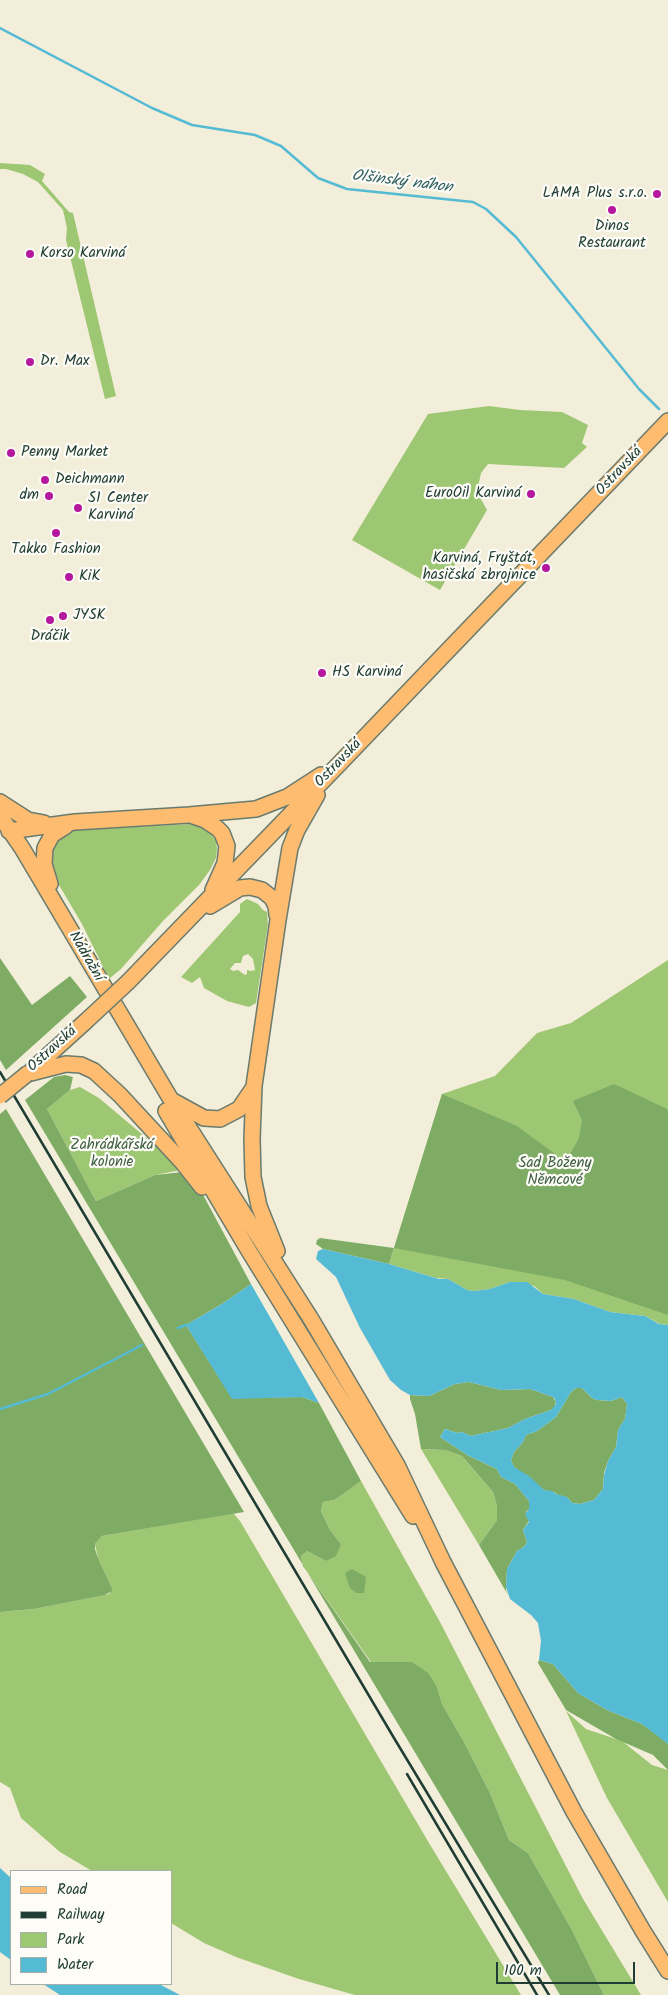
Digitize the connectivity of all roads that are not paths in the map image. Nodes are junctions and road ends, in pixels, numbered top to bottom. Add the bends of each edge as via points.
1 (668, 421) edge
2 (341, 762) junction
3 (328, 776) junction
4 (0, 802) edge
5 (190, 815) junction
6 (0, 816) edge
7 (75, 822) junction
8 (58, 824) junction
9 (9, 831) junction
10 (209, 899) junction
11 (63, 918) junction
12 (192, 918) junction
13 (278, 920) junction
14 (27, 1074) junction
15 (254, 1086) junction
16 (0, 1096) edge
17 (167, 1103) junction
18 (253, 1115) junction
19 (186, 1123) junction
20 (232, 1223) junction
21 (311, 1319) junction
22 (443, 1562) junction
23 (668, 1971) edge

1 - 2 main road, Ostravská
2 - 3 main road, Ostravská
2 - 5 main road via 287,797 262,807
3 - 10 main road, Ostravská
3 - 13 main road via 292,844
4 - 8 main road via 28,820
5 - 7 main road
5 - 10 main road via 217,828 227,846 225,863
6 - 9 main road, Nádražní
7 - 8 main road
7 - 11 main road via 52,835 44,852 45,871
8 - 9 main road
9 - 11 main road, Nádražní
9 - 17 main road via 21,859
10 - 12 main road, Ostravská
11 - 17 main road, Nádražní
12 - 13 main road via 240,888 250,886 272,898
12 - 14 main road, Ostravská, bridge via 128,982
13 - 15 main road
14 - 16 main road, Ostravská, bridge
14 - 20 main road via 66,1064 81,1065 94,1071 182,1163
15 - 17 main road via 239,1109 220,1119 204,1118
15 - 18 main road
17 - 19 main road
17 - 20 main road
18 - 19 main road via 225,1126 204,1127
18 - 21 main road via 253,1177 259,1206
19 - 21 main road
20 - 22 main road
21 - 22 main road via 404,1478
22 - 23 main road via 574,1812

